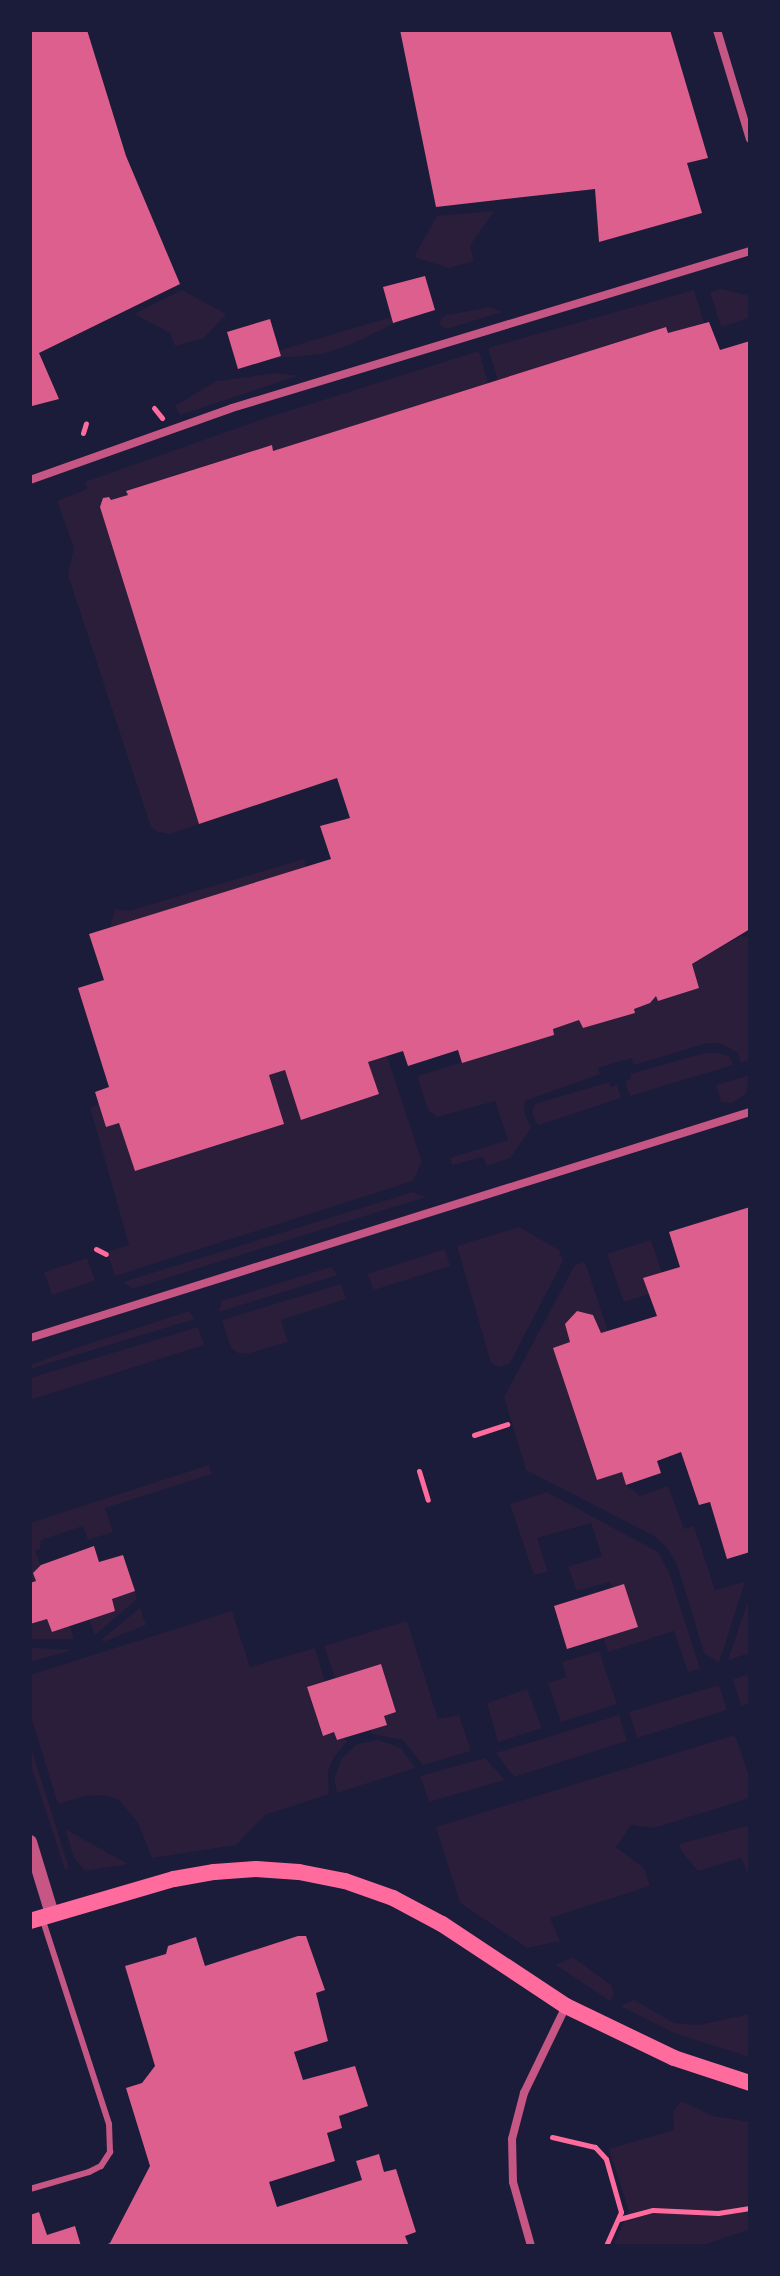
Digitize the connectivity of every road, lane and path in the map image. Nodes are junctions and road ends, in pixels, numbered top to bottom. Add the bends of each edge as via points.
1 (717, 30) edge
2 (750, 139) edge
3 (750, 251) edge
4 (86, 423) dead end
5 (83, 433) dead end
6 (30, 480) edge
7 (750, 1112) edge
8 (96, 1249) dead end
9 (106, 1254) dead end
10 (30, 1338) edge
11 (507, 1424) dead end
12 (474, 1435) dead end
13 (419, 1471) dead end
14 (428, 1500) dead end
15 (30, 1842) edge
16 (41, 1917) edge
17 (566, 2006) junction
18 (750, 2083) edge
19 (552, 2137) dead end
20 (30, 2189) edge
21 (750, 2208) edge
22 (619, 2220) junction
23 (531, 2246) edge
24 (606, 2246) edge

1 - 2 street
3 - 6 street via 232,408
4 - 5 path
7 - 10 street
8 - 9 path
11 - 12 path
13 - 14 path
15 - 16 street
16 - 17 main road via 214,1872 299,1872 393,1898 489,1953
16 - 20 lane via 109,2124 110,2152 89,2172
17 - 18 main road via 674,2058
17 - 23 street via 524,2093 512,2139 513,2182
19 - 22 path via 601,2150 620,2202
21 - 22 path via 718,2213 653,2210
22 - 24 path

